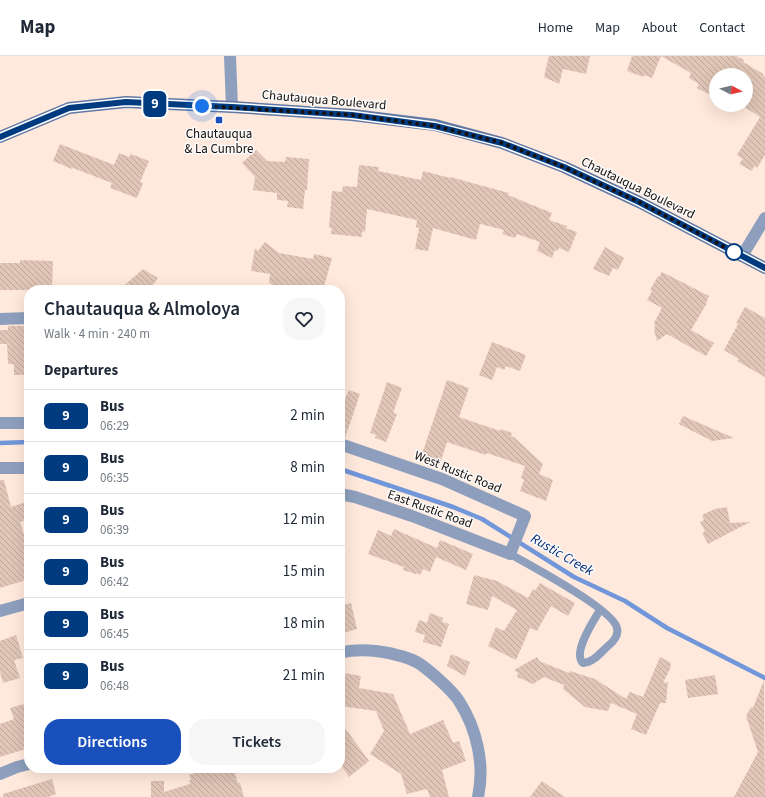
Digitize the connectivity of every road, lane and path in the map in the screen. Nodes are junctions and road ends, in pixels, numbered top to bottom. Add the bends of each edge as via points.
1 (230, 56) edge
2 (232, 107) junction
3 (0, 137) edge
4 (765, 218) edge
5 (742, 256) junction
6 (765, 268) edge
7 (24, 318) edge
8 (0, 319) edge
9 (0, 423) edge
10 (24, 423) edge
11 (345, 446) edge
12 (0, 468) edge
13 (24, 468) edge
14 (345, 495) edge
15 (512, 549) junction
16 (24, 605) edge
17 (600, 610) junction
18 (0, 612) edge
19 (345, 652) edge
20 (24, 765) edge
21 (0, 774) edge
22 (478, 797) edge

1 - 2 street
2 - 3 street, Chautauqua Boulevard via 126,102 69,108
2 - 5 street, Chautauqua Boulevard via 352,115 428,124 502,143 564,167 639,202
4 - 5 street
5 - 6 street, Chautauqua Boulevard
7 - 8 street
9 - 10 street
11 - 15 street, West Rustic Road via 442,479 526,516
12 - 13 street
14 - 15 street, East Rustic Road
15 - 17 lane
16 - 18 street
17 - 17 lane via 615,622 617,634 614,641 594,659 583,662 579,659 583,642
19 - 22 street via 369,650 392,653 419,663 459,700 480,752
20 - 21 street

